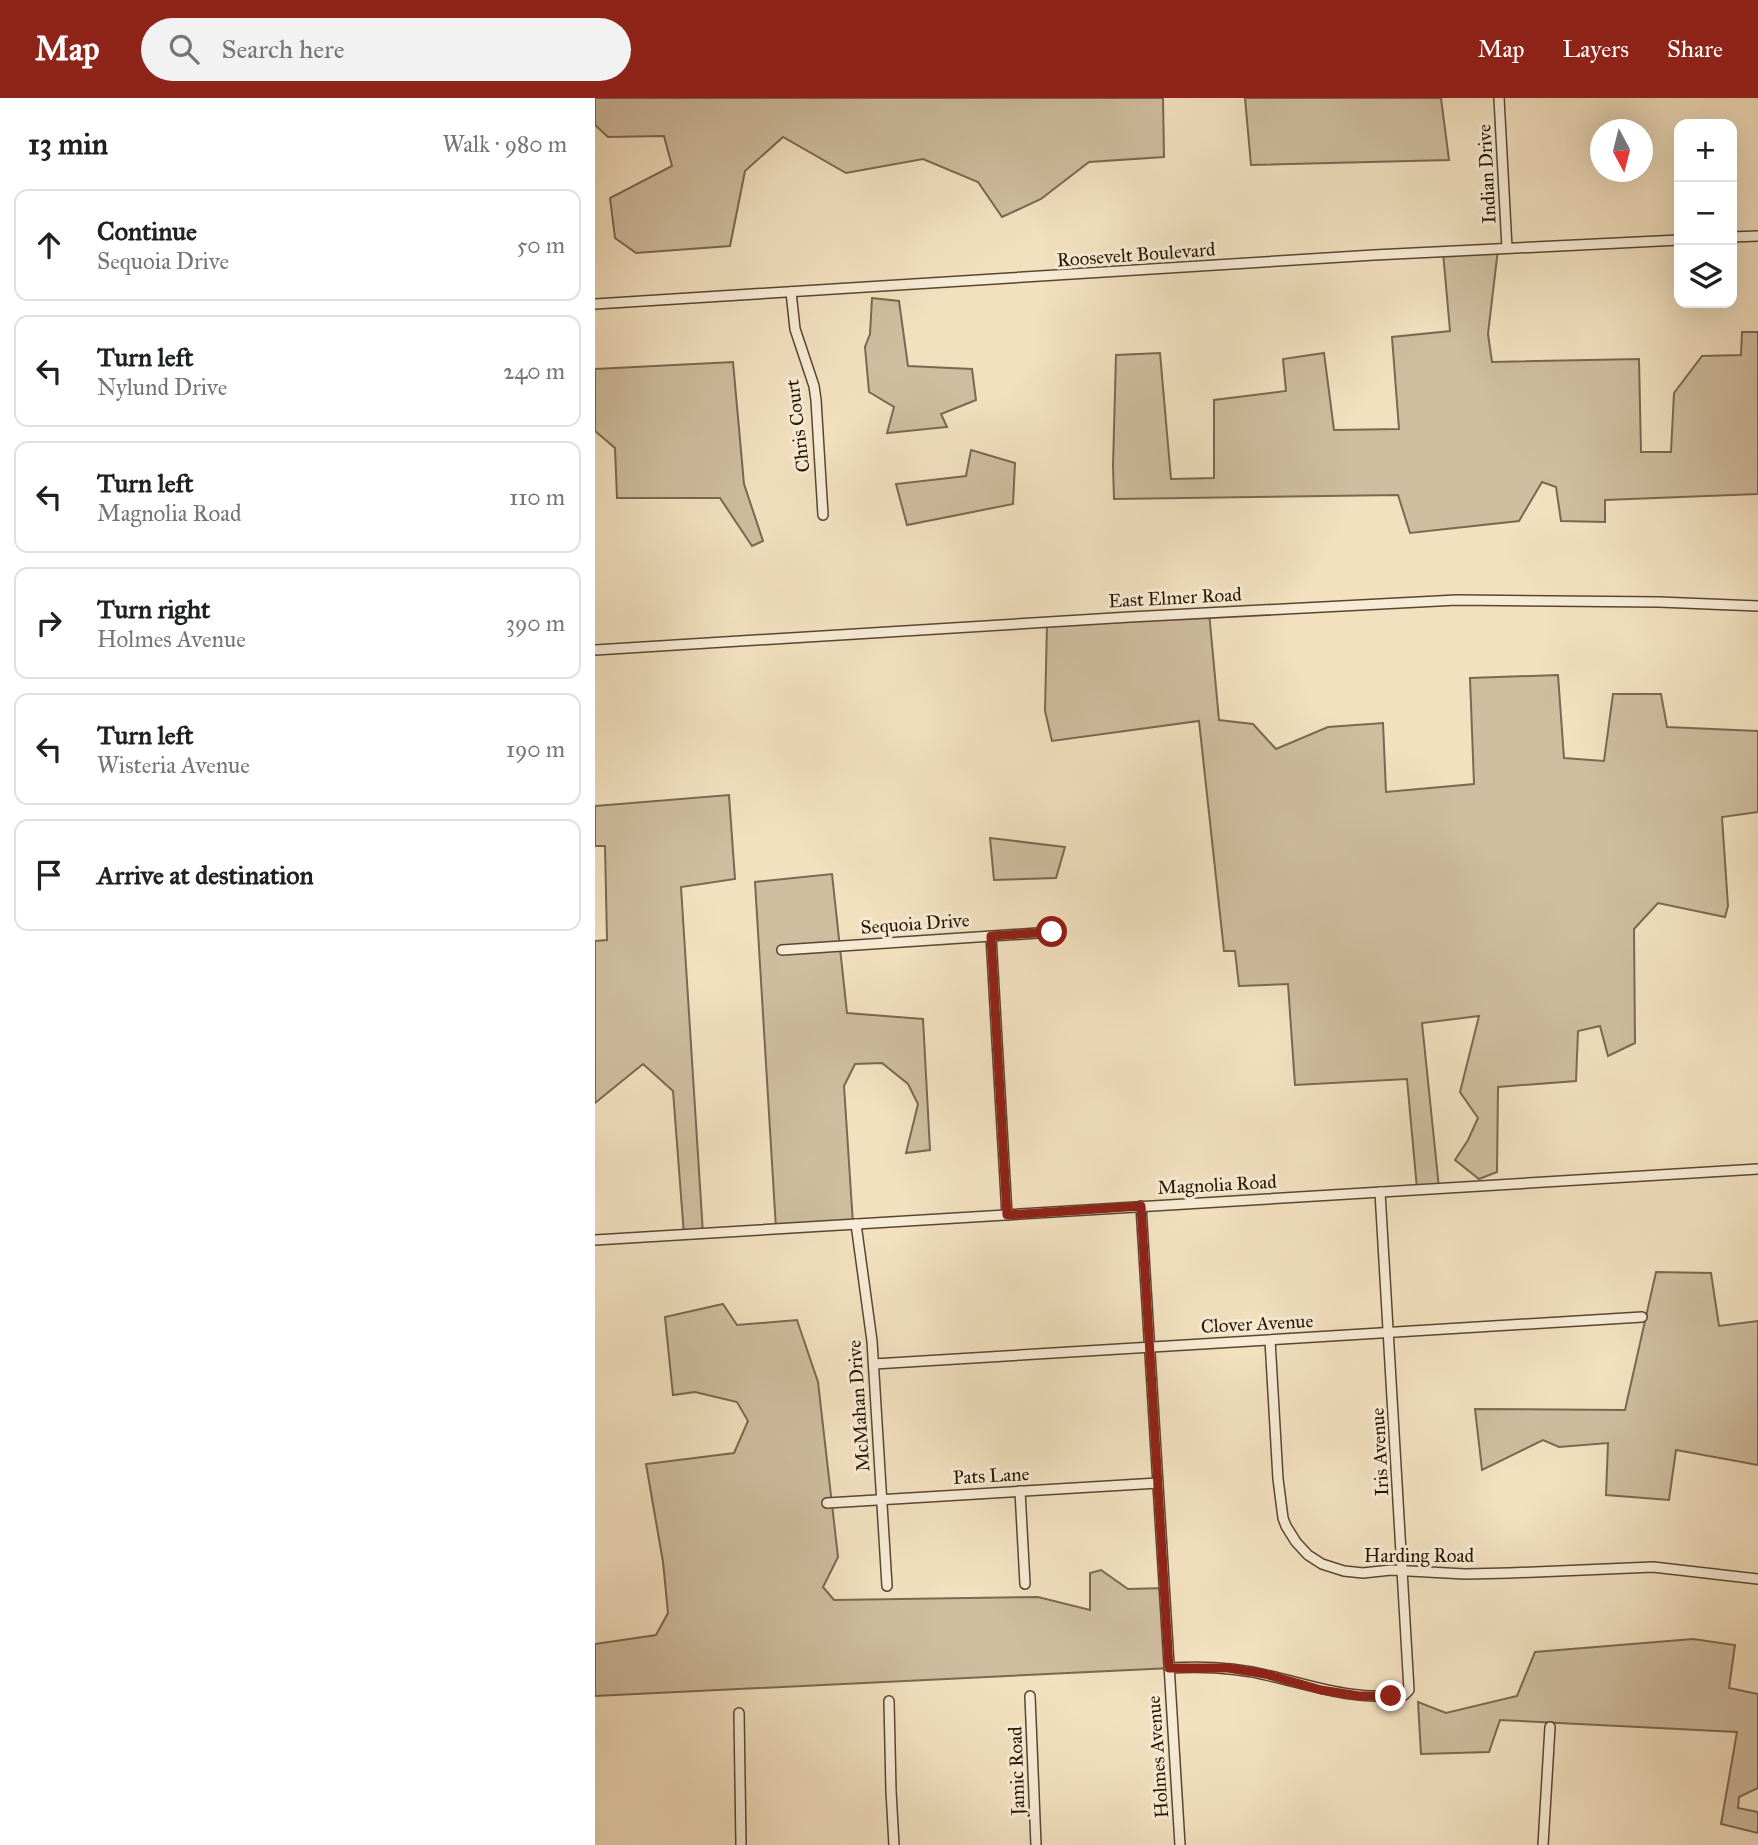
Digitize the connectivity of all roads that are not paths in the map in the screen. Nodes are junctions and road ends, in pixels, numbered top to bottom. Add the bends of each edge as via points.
1 (1499, 98) edge
2 (1758, 236) edge
3 (1737, 237) edge
4 (1674, 240) edge
5 (1507, 248) junction
6 (791, 292) junction
7 (595, 304) edge
8 (823, 515) dead end
9 (1758, 606) edge
10 (595, 650) edge
11 (1052, 932) dead end
12 (991, 936) junction
13 (782, 950) dead end
14 (1758, 1169) edge
15 (1380, 1192) junction
16 (1141, 1206) junction
17 (1007, 1215) junction
18 (856, 1224) junction
19 (595, 1240) edge
20 (1642, 1317) dead end
21 (1389, 1332) junction
22 (1270, 1340) junction
23 (1150, 1347) junction
24 (874, 1364) junction
25 (1158, 1483) junction
26 (1020, 1491) junction
27 (882, 1499) junction
28 (827, 1503) dead end
29 (1403, 1570) junction
30 (1758, 1580) edge
31 (1025, 1584) dead end
32 (887, 1586) dead end
33 (1169, 1668) junction
34 (1030, 1696) dead end
35 (889, 1701) dead end
36 (739, 1713) dead end
37 (1550, 1727) dead end
38 (741, 1845) edge
39 (894, 1845) edge
40 (1037, 1845) edge
41 (1180, 1845) edge
42 (1543, 1845) edge

1 - 5 street, Indian Drive
2 - 3 street
4 - 5 street, Roosevelt Boulevard
5 - 6 street, Roosevelt Boulevard
6 - 7 street, Roosevelt Boulevard
6 - 8 street, Chris Court via 793,320 814,386
9 - 10 street, East Elmer Road via 1457,600
11 - 12 street, Sequoia Drive
12 - 13 street, Sequoia Drive
12 - 17 street
14 - 15 street, Magnolia Road
15 - 16 street, Magnolia Road
15 - 21 street, Iris Avenue
16 - 17 street, Magnolia Road
16 - 23 street, Holmes Avenue
17 - 18 street, Magnolia Road
18 - 19 street, Magnolia Road
18 - 24 street, McMahan Drive
20 - 21 street, Clover Avenue
21 - 22 street, Clover Avenue
21 - 29 street, Iris Avenue
22 - 23 street, Clover Avenue
22 - 29 street, Harding Road via 1278,1479 1286,1527 1308,1555 1329,1567 1363,1573
23 - 24 street, Clover Avenue
23 - 25 street, Holmes Avenue
24 - 27 street, McMahan Drive
25 - 26 street, Pats Lane
25 - 33 street, Holmes Avenue
26 - 27 street, Pats Lane
26 - 31 street
27 - 28 street, Pats Lane
27 - 32 street, McMahan Drive
29 - 30 street, Harding Road via 1465,1574 1653,1567
29 - 33 street, Iris Avenue via 1410,1686 1404,1695 1359,1696 1228,1668
33 - 41 street, Holmes Avenue
34 - 40 street, Jamic Road
35 - 39 street
36 - 38 street
37 - 42 street

